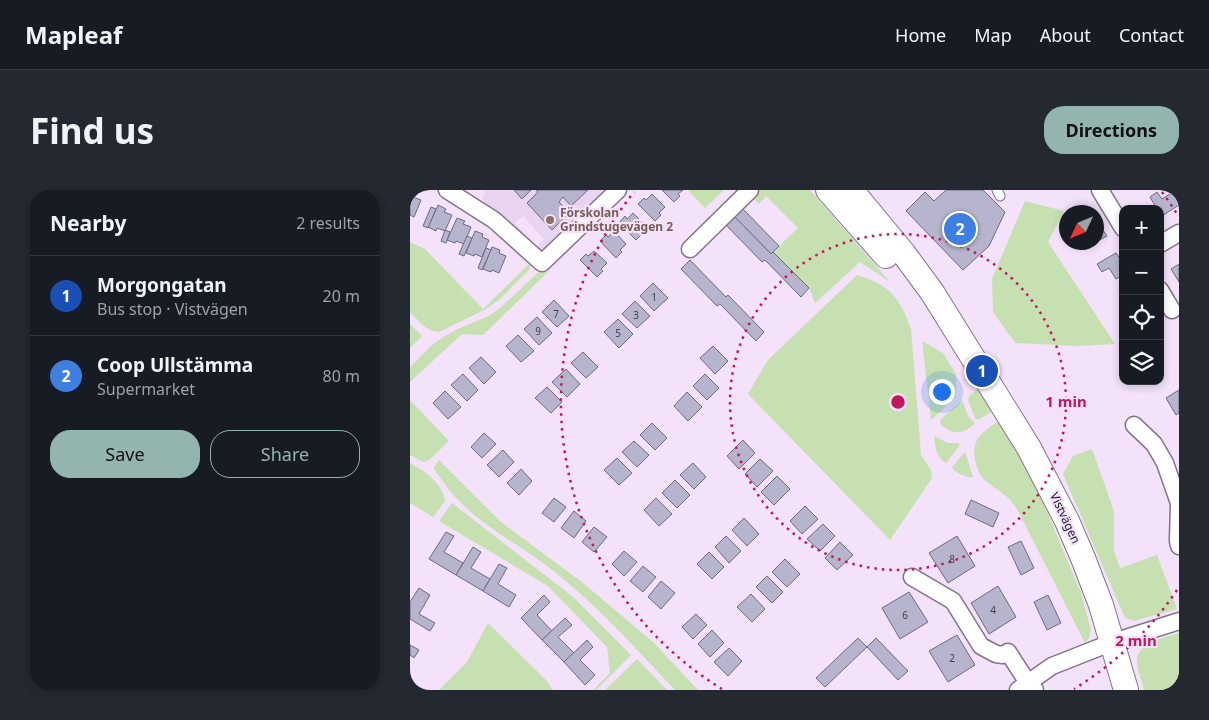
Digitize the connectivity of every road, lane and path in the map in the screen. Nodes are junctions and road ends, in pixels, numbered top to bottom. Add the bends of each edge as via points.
1 (447, 190) edge
2 (618, 190) edge
3 (750, 190) edge
4 (828, 190) edge
5 (851, 190) edge
6 (1100, 190) edge
7 (1119, 221) edge
8 (1179, 233) edge
9 (1164, 242) edge
10 (690, 249) dead end
11 (1163, 295) edge
12 (1172, 310) dead end
13 (975, 360) junction
14 (1134, 425) dead end
15 (1179, 546) edge
16 (912, 577) dead end
17 (1179, 621) edge
18 (1113, 642) junction
19 (1027, 688) edge
20 (1126, 690) edge

1 - 2 street via 494,220 542,263
3 - 10 street
4 - 13 main road, Vistvägen
5 - 13 main road, Vistvägen via 921,276
6 - 7 street
8 - 9 street
11 - 12 street
13 - 18 main road, Vistvägen via 1037,462 1067,521
14 - 15 street via 1154,444 1165,464 1179,503
16 - 19 street via 953,601 981,646 996,654 1008,652
17 - 18 street
18 - 19 street via 1052,666
18 - 20 main road, Vistvägen

